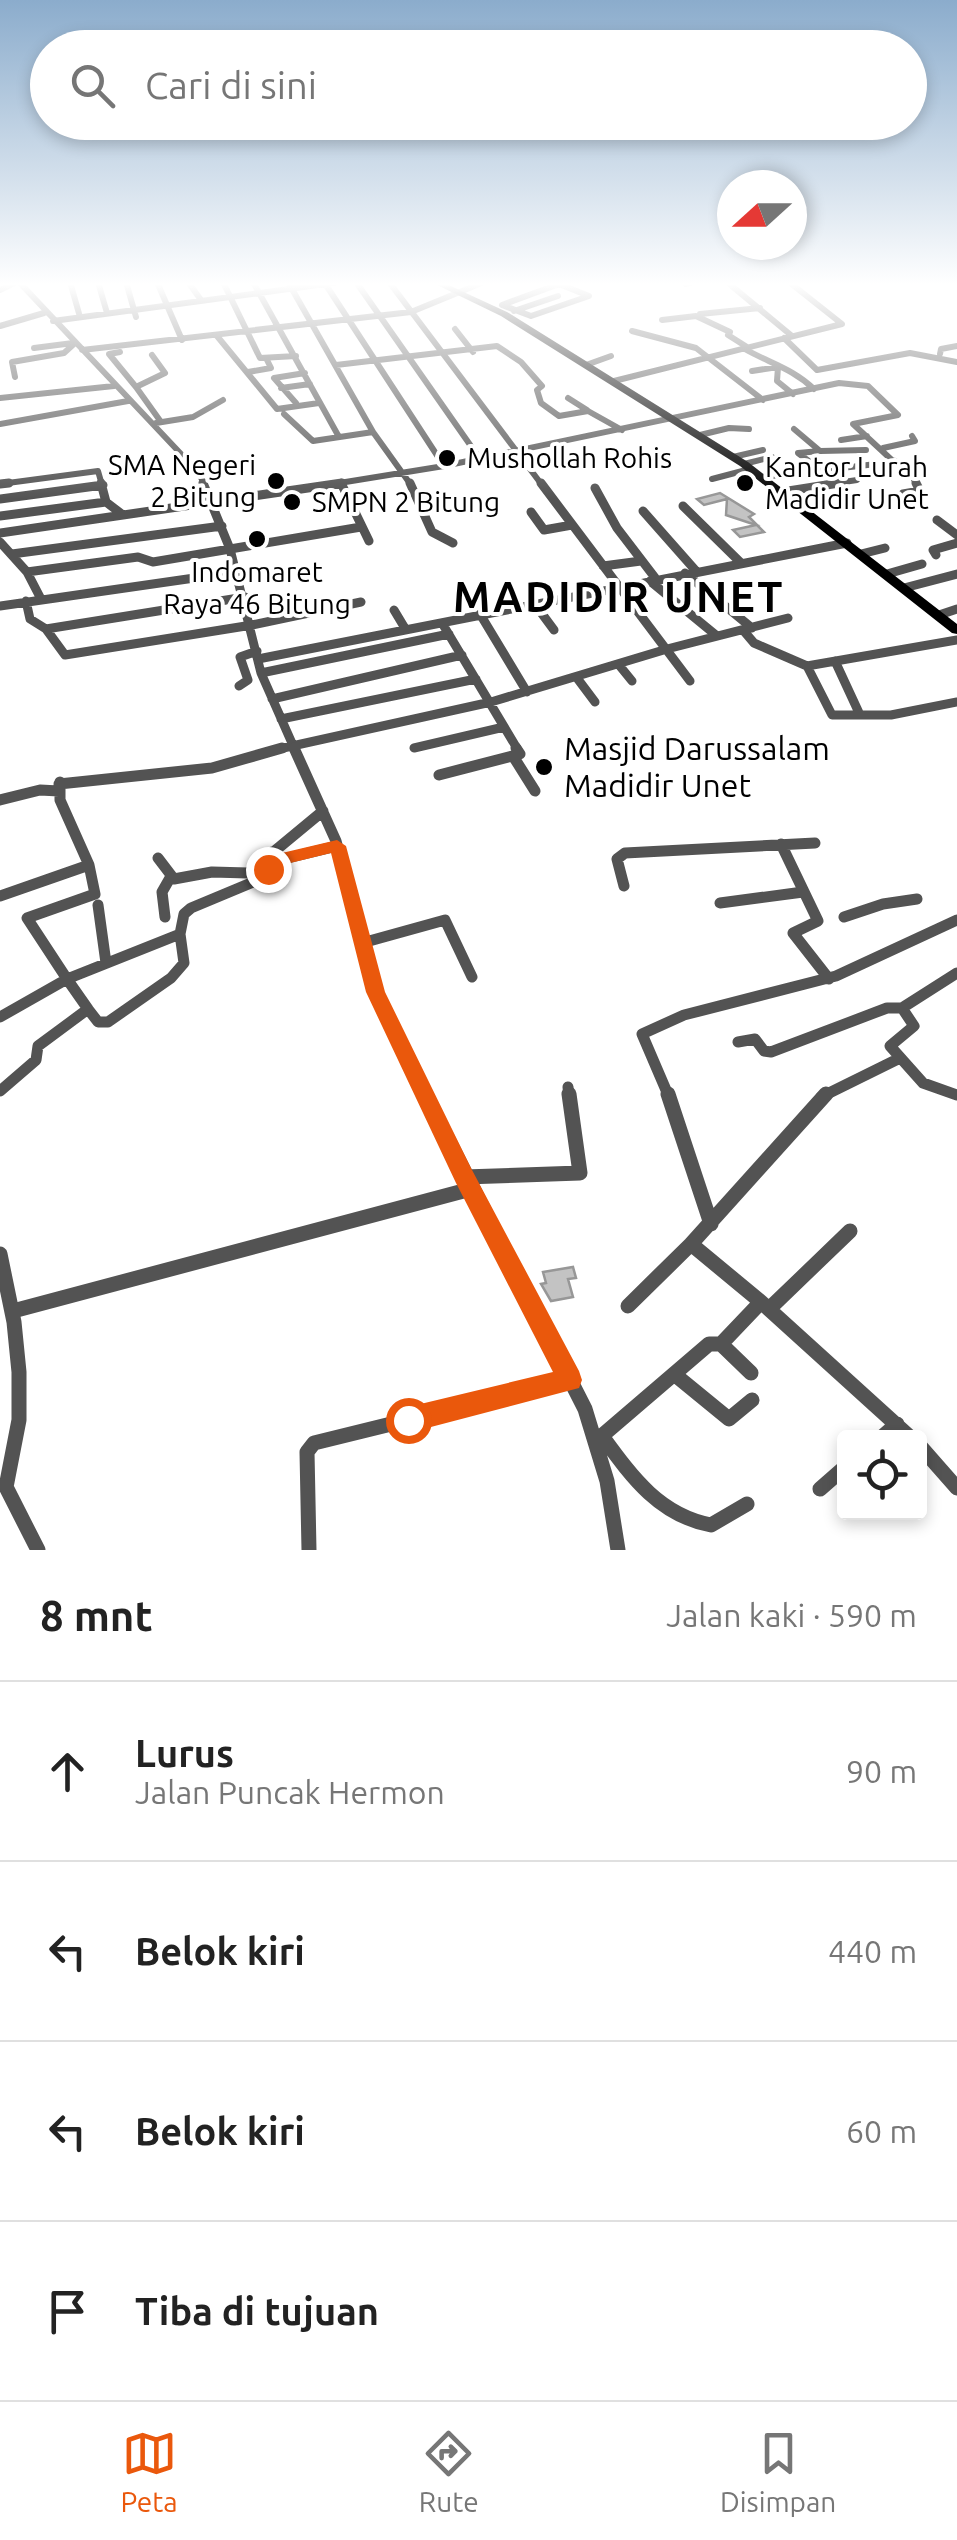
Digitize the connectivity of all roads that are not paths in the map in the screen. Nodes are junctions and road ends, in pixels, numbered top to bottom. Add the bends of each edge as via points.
1 (60, 354) edge
2 (85, 354) edge
3 (109, 354) edge
4 (232, 354) edge
5 (258, 354) edge
6 (330, 354) edge
7 (370, 354) edge
8 (420, 354) edge
9 (441, 354) edge
10 (509, 354) edge
11 (570, 354) edge
12 (705, 354) edge
13 (715, 354) edge
14 (757, 354) edge
15 (803, 354) edge
16 (906, 354) edge
17 (909, 354) edge
18 (938, 354) edge
19 (940, 354) edge
20 (152, 355) dead end
21 (296, 356) joint
22 (407, 356) junction
23 (611, 356) dead end
24 (708, 356) junction
25 (266, 360) junction
26 (374, 360) junction
27 (957, 362) edge
28 (336, 365) junction
29 (586, 365) junction
30 (778, 367) junction
31 (752, 371) dead end
32 (248, 372) junction
33 (304, 372) junction
34 (15, 377) dead end
35 (614, 381) junction
36 (310, 384) junction
37 (114, 386) junction
38 (136, 386) junction
39 (281, 388) junction
40 (814, 389) junction
41 (89, 390) junction
42 (46, 393) junction
43 (792, 394) junction
44 (21, 396) junction
45 (0, 398) edge
46 (568, 398) dead end
47 (128, 400) junction
48 (223, 400) dead end
49 (763, 400) junction
50 (319, 403) junction
51 (296, 404) dead end
52 (95, 408) junction
53 (588, 411) junction
54 (284, 414) dead end
55 (51, 417) junction
56 (896, 417) junction
57 (675, 419) junction
58 (26, 420) junction
59 (156, 423) junction
60 (0, 424) edge
61 (907, 425) dead end
62 (749, 429) dead end
63 (794, 429) dead end
64 (623, 430) junction
65 (372, 432) junction
66 (700, 435) junction
67 (867, 436) junction
68 (912, 436) dead end
69 (339, 437) junction
70 (842, 440) dead end
71 (883, 448) junction
72 (763, 450) dead end
73 (866, 450) dead end
74 (516, 452) junction
75 (820, 452) junction
76 (733, 457) junction
77 (772, 458) dead end
78 (480, 459) junction
79 (895, 461) junction
80 (444, 466) junction
81 (747, 467) junction
82 (818, 468) junction
83 (405, 472) junction
84 (762, 477) junction
85 (712, 479) dead end
86 (858, 480) dead end
87 (341, 482) junction
88 (0, 484) edge
89 (103, 486) junction
90 (595, 488) dead end
91 (782, 492) junction
92 (0, 500) edge
93 (908, 500) dead end
94 (106, 502) junction
95 (214, 504) junction
96 (683, 506) dead end
97 (643, 510) dead end
98 (531, 512) dead end
99 (0, 516) edge
100 (127, 516) junction
101 (938, 520) dead end
102 (222, 526) junction
103 (572, 526) junction
104 (361, 528) junction
105 (0, 533) edge
106 (957, 534) edge
107 (369, 540) dead end
108 (0, 542) edge
109 (454, 543) dead end
110 (847, 543) junction
111 (957, 543) edge
112 (886, 548) dead end
113 (230, 550) junction
114 (12, 554) junction
115 (861, 554) junction
116 (936, 555) dead end
117 (641, 561) junction
118 (740, 562) junction
119 (922, 564) dead end
120 (602, 566) junction
121 (696, 571) junction
122 (27, 572) junction
123 (236, 572) junction
124 (685, 574) junction
125 (887, 574) junction
126 (957, 574) edge
127 (653, 580) junction
128 (618, 586) junction
129 (904, 588) junction
130 (244, 597) junction
131 (41, 599) junction
132 (26, 601) junction
133 (360, 602) dead end
134 (534, 604) junction
135 (0, 606) edge
136 (394, 610) dead end
137 (957, 610) edge
138 (480, 614) junction
139 (939, 615) junction
140 (788, 618) dead end
141 (442, 622) junction
142 (252, 625) junction
143 (46, 629) junction
144 (747, 629) junction
145 (406, 630) junction
146 (554, 630) dead end
147 (957, 630) edge
148 (449, 634) junction
149 (718, 636) junction
150 (957, 640) edge
151 (667, 649) junction
152 (258, 655) junction
153 (462, 656) junction
154 (835, 661) junction
155 (619, 665) junction
156 (807, 666) junction
157 (261, 673) junction
158 (577, 678) junction
159 (476, 679) junction
160 (632, 682) dead end
161 (690, 682) dead end
162 (239, 686) dead end
163 (527, 692) junction
164 (272, 699) junction
165 (491, 702) junction
166 (595, 702) dead end
167 (957, 702) edge
168 (860, 715) junction
169 (281, 720) junction
170 (504, 727) junction
171 (291, 745) junction
172 (414, 748) dead end
173 (513, 756) junction
174 (439, 775) dead end
175 (60, 785) junction
176 (535, 791) dead end
177 (0, 800) edge
178 (323, 811) junction
179 (816, 842) dead end
180 (781, 844) junction
181 (337, 846) junction
182 (272, 857) junction
183 (158, 858) dead end
184 (89, 864) junction
185 (170, 878) junction
186 (624, 886) dead end
187 (803, 892) junction
188 (0, 896) edge
189 (917, 898) dead end
190 (720, 903) dead end
191 (98, 905) dead end
192 (166, 917) dead end
193 (844, 918) dead end
194 (957, 920) edge
195 (180, 934) junction
196 (362, 943) junction
197 (106, 963) junction
198 (957, 973) edge
199 (472, 977) dead end
200 (829, 978) junction
201 (67, 979) junction
202 (902, 1008) junction
203 (88, 1009) junction
204 (0, 1017) edge
205 (738, 1042) dead end
206 (898, 1059) junction
207 (568, 1088) dead end
208 (0, 1090) edge
209 (957, 1095) edge
210 (468, 1183) junction
211 (711, 1224) junction
212 (850, 1231) dead end
213 (691, 1244) junction
214 (0, 1254) edge
215 (628, 1306) dead end
216 (765, 1306) junction
217 (13, 1311) junction
218 (720, 1344) junction
219 (751, 1372) dead end
220 (674, 1374) junction
221 (570, 1380) junction
222 (752, 1400) dead end
223 (897, 1424) junction
224 (890, 1430) edge
225 (903, 1430) edge
226 (600, 1438) junction
227 (927, 1454) edge
228 (837, 1474) edge
229 (820, 1488) dead end
230 (957, 1488) edge
231 (3, 1489) edge
232 (747, 1504) dead end
233 (38, 1550) edge
234 (309, 1550) edge
235 (618, 1550) edge

1 - 34 street via 12,362
2 - 37 street
3 - 38 street
4 - 32 street
5 - 25 street
6 - 28 street
7 - 26 street
8 - 22 street
9 - 74 street
10 - 53 street via 542,386 541,403 558,416
11 - 29 highway
12 - 24 street
13 - 24 street
14 - 30 street
15 - 16 street via 816,370
17 - 18 street
19 - 27 street
20 - 38 street via 166,373
21 - 25 street
21 - 33 street
22 - 26 street
22 - 78 street
23 - 29 street
24 - 35 street
24 - 49 street
25 - 32 street via 272,368
26 - 28 street
26 - 80 street
28 - 65 street
29 - 35 highway
30 - 31 street
30 - 40 street via 796,371
30 - 43 street via 777,381
32 - 50 street via 276,409
33 - 36 street
33 - 39 street via 274,378
35 - 57 highway
36 - 39 street
36 - 50 street
37 - 41 street
37 - 47 street
38 - 59 street
39 - 51 street
40 - 43 street
40 - 56 street via 868,386
41 - 42 street
41 - 52 street
42 - 44 street
42 - 55 street
43 - 49 street
44 - 45 street
44 - 58 street
46 - 53 street
47 - 52 street
47 - 59 street
48 - 59 street via 193,417
49 - 57 street
50 - 69 street
52 - 55 street
53 - 64 street
54 - 69 street via 313,441
55 - 58 street
56 - 61 street
56 - 67 street via 854,424
57 - 64 street
57 - 66 highway
58 - 60 street
59 - 95 street via 198,472
62 - 66 street
63 - 75 street
64 - 74 street
65 - 69 street
65 - 83 street
66 - 76 highway
67 - 70 street
67 - 71 street
68 - 71 street via 902,446
71 - 79 street
72 - 76 street
73 - 75 street
74 - 78 street
74 - 103 street
75 - 82 street via 798,453
76 - 81 highway
77 - 81 street
78 - 80 street
79 - 82 street
79 - 93 street via 920,490 903,494
80 - 83 street
81 - 84 highway
81 - 85 street
82 - 84 street
83 - 87 street
83 - 109 street via 432,532
84 - 91 highway
86 - 91 street
87 - 95 street
87 - 104 street
88 - 89 street via 94,470
89 - 92 street
89 - 94 street
90 - 117 street
91 - 110 highway
94 - 99 street
94 - 100 street
95 - 100 street
95 - 102 street
96 - 118 street
97 - 121 street
98 - 103 street via 544,530
100 - 105 street
101 - 106 street
102 - 113 street
102 - 114 street
103 - 120 street
104 - 107 street
104 - 113 street
108 - 114 street
110 - 115 highway
110 - 118 street
111 - 116 street via 933,550
112 - 115 street
113 - 122 street
113 - 123 street
114 - 122 street
115 - 125 highway
117 - 120 street
117 - 127 street
118 - 121 street
119 - 125 street
120 - 128 street
121 - 124 street
122 - 131 street
123 - 130 street
123 - 131 street
124 - 127 street
124 - 144 street
125 - 129 highway
126 - 129 street
127 - 128 street
127 - 149 street
128 - 134 street
128 - 151 street
129 - 139 highway
130 - 142 street
130 - 143 street
131 - 132 street
132 - 135 street
132 - 143 street via 30,619
133 - 142 street
134 - 138 street
134 - 146 street
136 - 145 street
137 - 139 street
138 - 141 street
138 - 163 street
139 - 147 highway
140 - 144 street
141 - 145 street
141 - 148 street
142 - 143 street via 65,655
142 - 152 street
144 - 149 street
144 - 156 street via 754,643
145 - 152 street
148 - 153 street
148 - 157 street
149 - 151 street
150 - 154 street
151 - 155 street
151 - 161 street
152 - 157 street
152 - 162 street via 239,659 248,680
153 - 159 street
153 - 164 street
154 - 156 street
154 - 168 street
155 - 158 street
155 - 160 street
156 - 168 street via 832,715
157 - 164 street
158 - 163 street
158 - 166 street
159 - 165 street
159 - 169 street
163 - 165 street
164 - 169 street
165 - 170 street
165 - 171 street
167 - 168 street
169 - 171 street
170 - 172 street
170 - 173 street via 520,754
171 - 175 street via 212,768
171 - 178 street
173 - 174 street
173 - 176 street
175 - 177 street
175 - 184 street
178 - 181 street
178 - 182 street
179 - 180 street
180 - 186 street via 625,853 617,859
180 - 187 street
181 - 182 street
181 - 196 street
182 - 185 street via 248,873
182 - 195 street via 253,885 191,908
183 - 185 street
184 - 188 street
184 - 201 street via 95,894 27,918
185 - 192 street via 162,886
187 - 190 street
187 - 200 street via 818,922 793,934
189 - 193 street
191 - 197 street
194 - 200 street
195 - 197 street
195 - 203 street via 184,962 171,978 108,1022 98,1022
196 - 199 street via 445,920
196 - 210 street via 376,992
197 - 201 street
198 - 202 street
200 - 211 street via 642,1034
201 - 203 street
201 - 204 street
202 - 205 street via 771,1052 754,1039
202 - 206 street via 914,1026 890,1043
203 - 208 street via 38,1046 36,1060
206 - 209 street via 923,1083
206 - 211 street via 821,1097
207 - 210 street via 580,1173
210 - 217 street
210 - 221 street
211 - 213 street
212 - 216 street
213 - 215 street
213 - 216 street
214 - 217 street
216 - 218 street
216 - 223 street
217 - 231 street via 18,1420
218 - 219 street
218 - 220 street via 709,1344
220 - 222 street via 729,1419
220 - 226 street
221 - 226 street
221 - 234 street via 314,1443 307,1452
223 - 224 street
223 - 225 street
226 - 232 street via 641,1490 682,1517 711,1524
226 - 235 street
227 - 230 street
228 - 229 street
231 - 233 street

